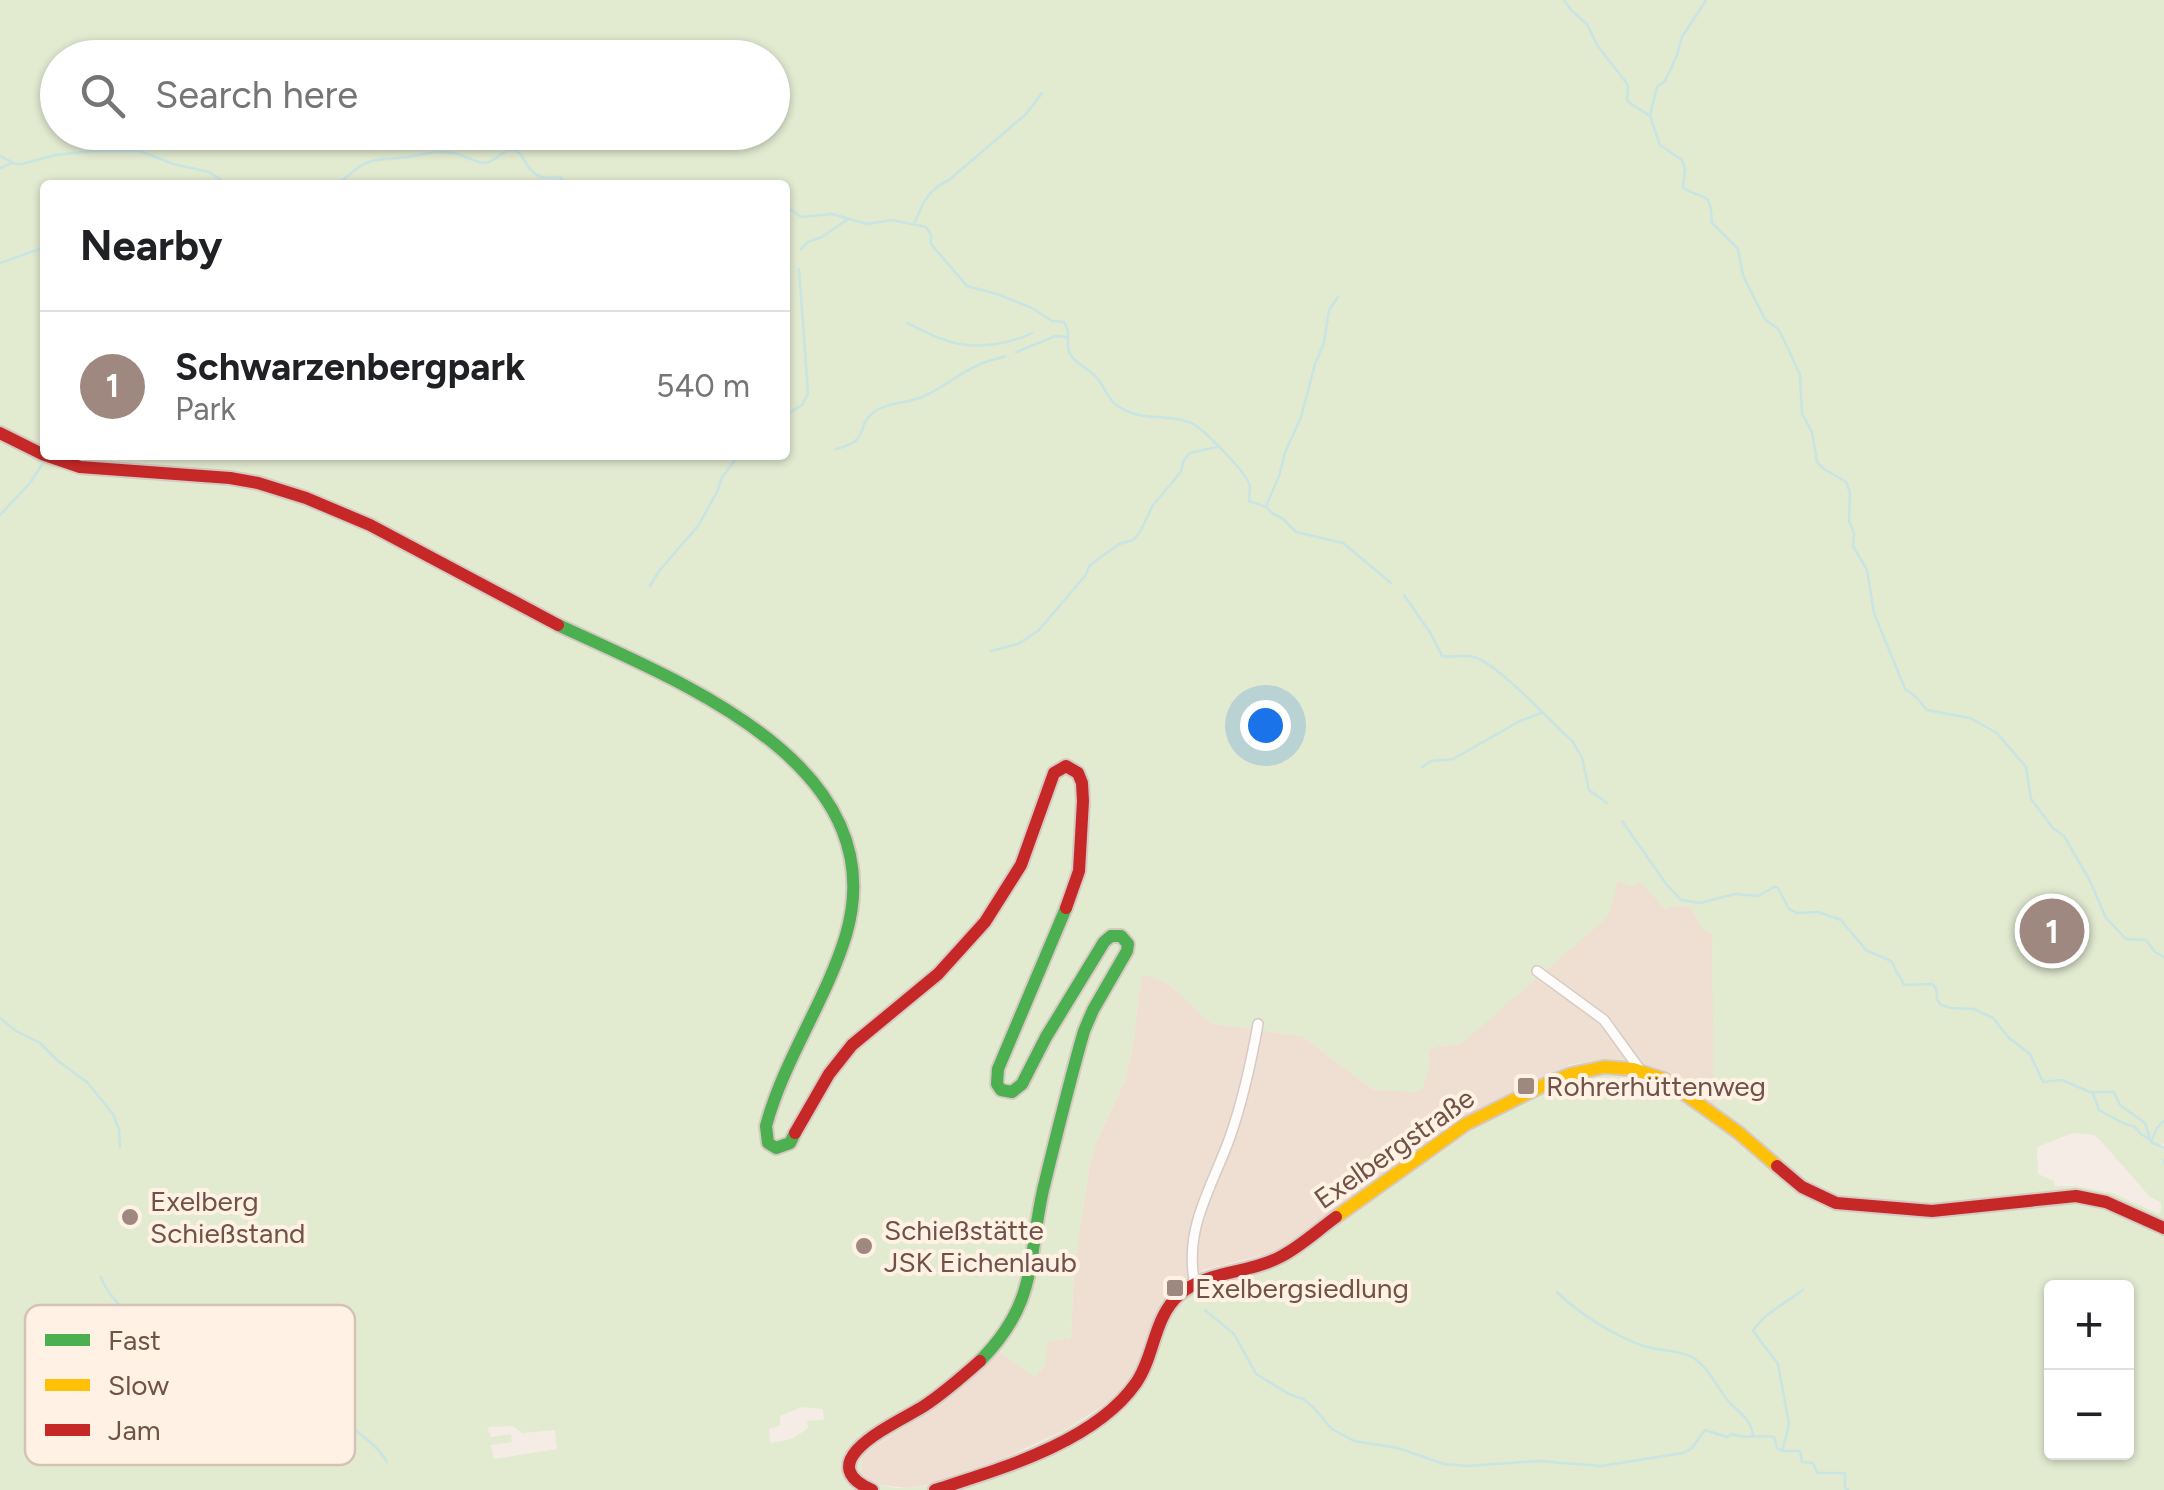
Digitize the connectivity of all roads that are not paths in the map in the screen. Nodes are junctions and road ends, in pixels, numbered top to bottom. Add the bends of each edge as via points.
1 (0, 433) edge
2 (40, 453) edge
3 (59, 460) edge
4 (1537, 971) dead end
5 (1258, 1024) dead end
6 (1641, 1070) junction
7 (2164, 1228) edge
8 (1195, 1285) junction
9 (866, 1487) edge
10 (935, 1490) edge

1 - 2 main road
3 - 9 main road via 253,482 345,515 708,699 794,761 836,817 854,882 837,958 766,1126 774,1147 790,1143 852,1045 976,933 1020,865 1054,773 1066,766 1078,774 1079,871 998,1069 1001,1090 1022,1084 1104,942 1121,936 1128,948 1084,1029 1023,1300 988,1352 943,1392 859,1448 850,1469
4 - 6 street via 1604,1020
5 - 8 street via 1236,1119 1197,1220
6 - 7 main road, Exelbergstraße via 1682,1091 1802,1187 1836,1203 1942,1210 2076,1196
6 - 8 main road, Exelbergstraße via 1583,1070 1512,1100 1446,1136 1280,1257
8 - 10 main road via 1168,1307 1142,1373 1111,1410 1008,1465

